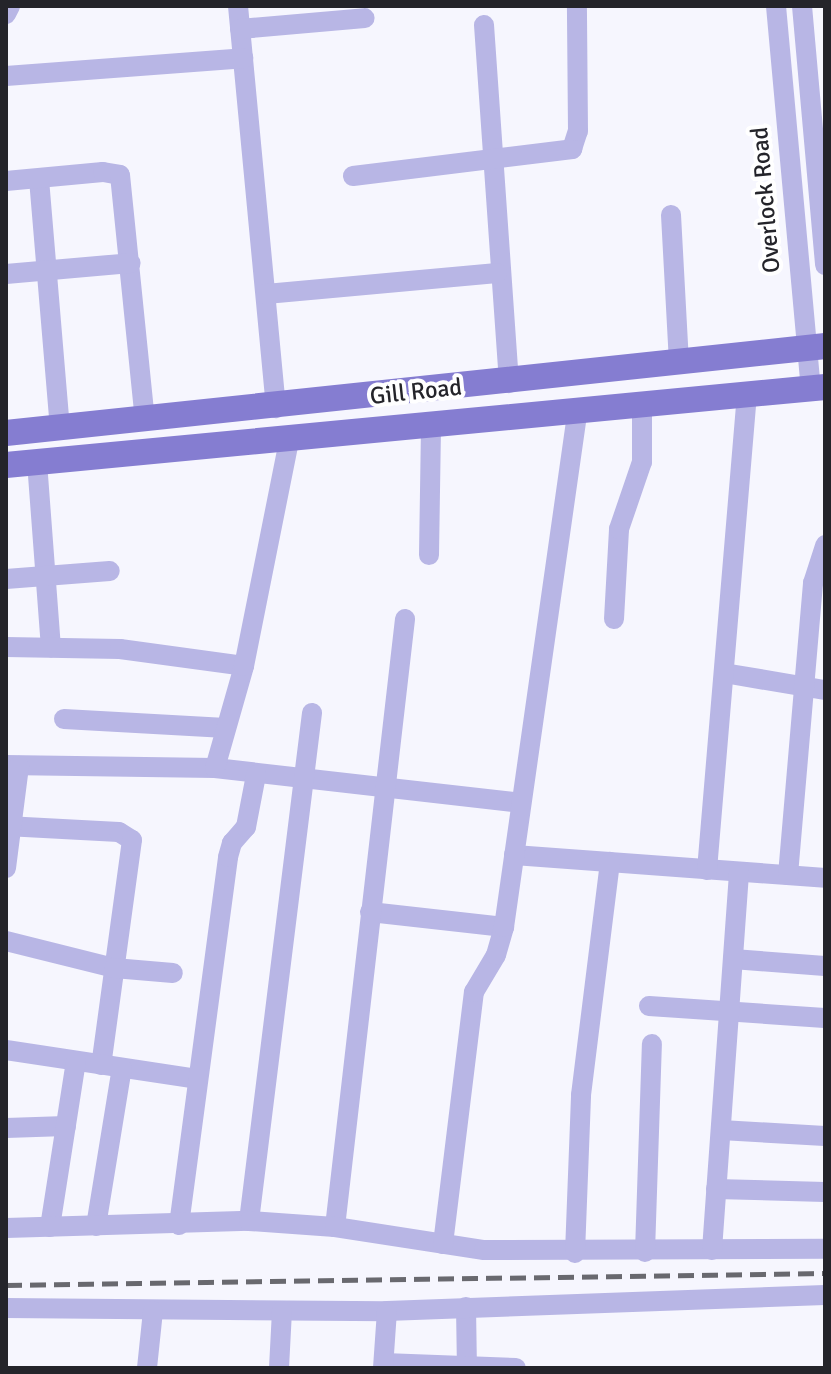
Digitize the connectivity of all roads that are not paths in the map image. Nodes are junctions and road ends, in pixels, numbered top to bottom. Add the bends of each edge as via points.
1 (10, 6) edge
2 (238, 6) edge
3 (577, 6) edge
4 (776, 6) edge
5 (802, 6) edge
6 (6, 14) edge
7 (365, 18) dead end
8 (484, 25) dead end
9 (240, 29) junction
10 (243, 58) junction
11 (817, 62) edge
12 (781, 66) junction
13 (6, 76) edge
14 (490, 162) junction
15 (353, 176) dead end
16 (39, 179) junction
17 (6, 181) edge
18 (671, 215) dead end
19 (824, 236) edge
20 (795, 238) junction
21 (131, 263) junction
22 (825, 265) edge
23 (48, 270) junction
24 (497, 273) junction
25 (6, 274) edge
26 (266, 294) junction
27 (815, 347) edge
28 (679, 363) junction
29 (509, 383) junction
30 (818, 388) edge
31 (747, 393) junction
32 (642, 403) junction
33 (276, 408) junction
34 (578, 408) junction
35 (145, 420) junction
36 (431, 425) junction
37 (60, 428) junction
38 (6, 433) edge
39 (289, 441) junction
40 (37, 462) junction
41 (6, 465) edge
42 (825, 545) edge
43 (429, 555) dead end
44 (110, 571) dead end
45 (47, 575) junction
46 (6, 579) edge
47 (405, 619) dead end
48 (614, 619) dead end
49 (6, 647) edge
50 (51, 647) junction
51 (244, 666) junction
52 (724, 673) junction
53 (802, 686) junction
54 (825, 690) edge
55 (312, 713) dead end
56 (64, 719) dead end
57 (226, 728) junction
58 (12, 766) edge
59 (215, 768) junction
60 (256, 775) junction
61 (300, 779) junction
62 (387, 789) junction
63 (520, 803) junction
64 (10, 826) edge
65 (514, 855) junction
66 (610, 862) junction
67 (6, 868) edge
68 (707, 870) junction
69 (739, 872) junction
70 (788, 875) junction
71 (825, 878) edge
72 (370, 912) junction
73 (504, 927) junction
74 (6, 941) edge
75 (733, 959) junction
76 (825, 966) edge
77 (114, 968) junction
78 (173, 973) dead end
79 (649, 1006) dead end
80 (729, 1012) junction
81 (825, 1018) edge
82 (652, 1044) dead end
83 (6, 1050) edge
84 (76, 1061) junction
85 (101, 1065) junction
86 (122, 1068) junction
87 (197, 1079) junction
88 (66, 1126) junction
89 (6, 1128) edge
90 (721, 1130) junction
91 (825, 1136) edge
92 (716, 1189) junction
93 (825, 1192) edge
94 (249, 1221) junction
95 (179, 1225) junction
96 (96, 1226) junction
97 (50, 1227) junction
98 (335, 1227) junction
99 (6, 1228) edge
100 (443, 1244) junction
101 (825, 1249) edge
102 (712, 1250) junction
103 (645, 1252) junction
104 (575, 1253) junction
105 (825, 1295) edge
106 (466, 1307) junction
107 (6, 1308) edge
108 (153, 1311) junction
109 (282, 1311) junction
110 (387, 1311) junction
111 (384, 1365) edge
112 (418, 1365) edge
113 (467, 1366) edge
114 (147, 1368) edge
115 (279, 1368) edge
116 (516, 1368) edge

1 - 6 street
2 - 9 street
3 - 14 street via 578,131 572,149
4 - 12 street, Overlock Road
5 - 11 street
7 - 9 street
8 - 14 street
9 - 10 street
10 - 13 street
10 - 26 street
11 - 12 street
11 - 19 street
12 - 20 street, Overlock Road
14 - 15 street
14 - 24 street
16 - 17 street
16 - 21 street via 120,175
16 - 23 street
18 - 28 street
19 - 20 street
19 - 22 street
20 - 27 street, Overlock Road
21 - 23 street
21 - 35 street
23 - 25 street
23 - 37 street
24 - 26 street
24 - 29 street
26 - 33 street
27 - 28 main road, Gill Road
27 - 30 street, Overlock Road
28 - 29 main road, Gill Road
29 - 33 main road, Gill Road
30 - 31 main road, Gill Road
31 - 32 main road, Gill Road
31 - 52 street
32 - 34 main road, Gill Road
32 - 48 street via 642,462 619,529
33 - 35 main road, Gill Road
34 - 36 main road, Gill Road
34 - 63 street
35 - 37 main road, Gill Road
36 - 39 main road, Gill Road
36 - 43 street
37 - 38 main road, Gill Road
39 - 40 main road, Gill Road
39 - 51 street
40 - 41 main road, Gill Road
40 - 45 street
42 - 53 street via 813,583
44 - 45 street
45 - 46 street
45 - 50 street
47 - 62 street
49 - 50 street
50 - 51 street via 184,655
51 - 57 street
52 - 53 street
52 - 68 street
53 - 54 street
53 - 70 street
55 - 61 street
56 - 57 street
57 - 59 street
58 - 59 street
58 - 64 street
59 - 60 street
60 - 61 street
60 - 87 street via 246,827 228,857
61 - 62 street
61 - 94 street
62 - 63 street
62 - 72 street
63 - 65 street
64 - 67 street
64 - 77 street via 130,837
65 - 66 street
65 - 73 street
66 - 68 street
66 - 104 street via 581,1095
68 - 69 street
69 - 70 street
69 - 75 street
70 - 71 street
72 - 73 street
72 - 98 street
73 - 100 street via 492,964 474,992
74 - 77 street
75 - 76 street
75 - 80 street
77 - 78 street
77 - 85 street
79 - 80 street
80 - 81 street
80 - 90 street
82 - 103 street
83 - 84 street
84 - 85 street
84 - 88 street
85 - 86 street
86 - 87 street
86 - 96 street
87 - 95 street
88 - 89 street
88 - 97 street
90 - 91 street
90 - 92 street
92 - 93 street
92 - 102 street
94 - 95 street
94 - 98 street
95 - 96 street
96 - 97 street
97 - 99 street
98 - 100 street
100 - 104 street
101 - 102 street
102 - 103 street
103 - 104 street
105 - 106 street
106 - 110 street
106 - 113 street
107 - 108 street
108 - 109 street
108 - 114 street
109 - 110 street
109 - 115 street
110 - 111 street
111 - 112 street
112 - 113 street
113 - 116 street

